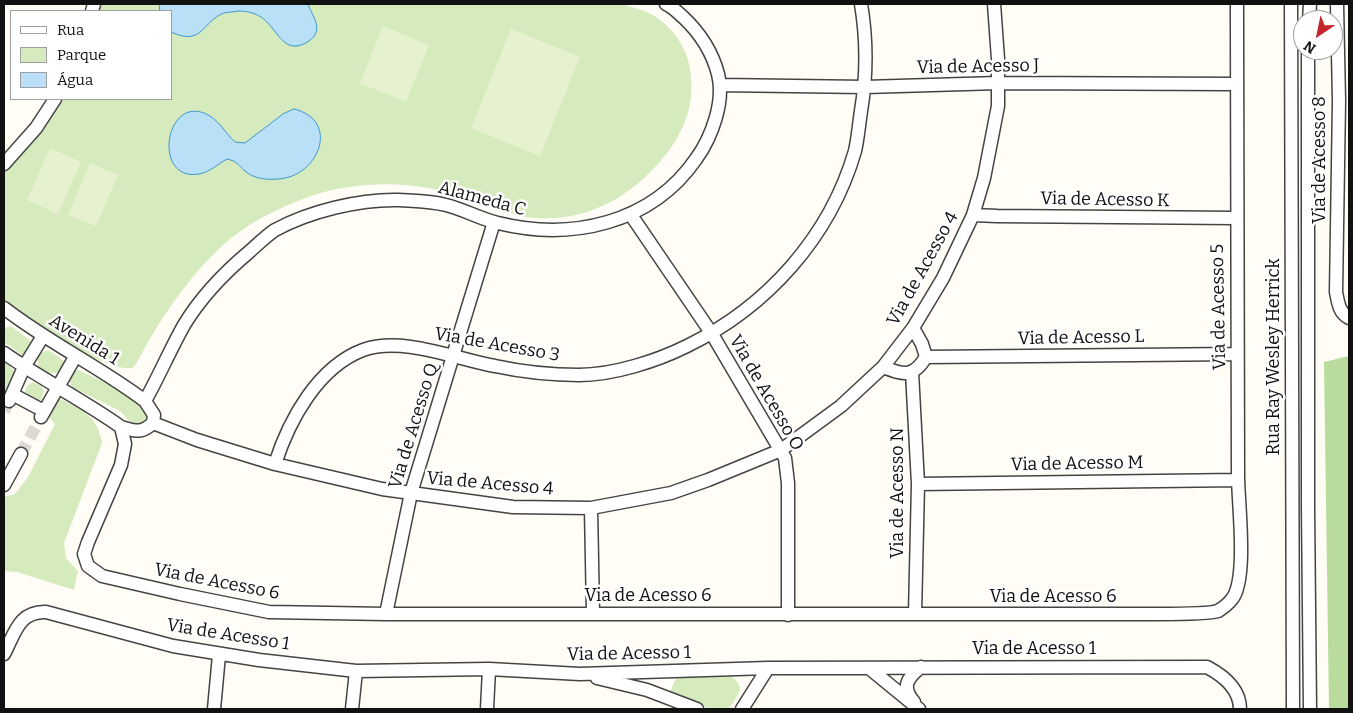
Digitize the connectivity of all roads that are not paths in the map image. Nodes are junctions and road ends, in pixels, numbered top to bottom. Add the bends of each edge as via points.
1 (666, 4) edge
2 (861, 4) edge
3 (994, 4) edge
4 (1236, 4) edge
5 (1291, 4) edge
6 (1337, 4) edge
7 (1308, 60) edge
8 (998, 83) junction
9 (720, 84) junction
10 (1236, 84) junction
11 (865, 87) junction
12 (54, 100) edge
13 (1344, 100) edge
14 (4, 164) edge
15 (631, 214) junction
16 (974, 214) junction
17 (1236, 218) junction
18 (1343, 219) edge
19 (494, 222) junction
20 (6, 313) edge
21 (1347, 317) edge
22 (913, 328) junction
23 (712, 334) junction
24 (42, 336) junction
25 (4, 353) edge
26 (1237, 354) junction
27 (454, 355) junction
28 (75, 357) junction
29 (926, 357) junction
30 (24, 367) junction
31 (883, 367) junction
32 (912, 372) junction
33 (58, 386) junction
34 (146, 401) junction
35 (153, 423) junction
36 (121, 427) junction
37 (781, 450) junction
38 (21, 454) tunnel mouth
39 (275, 464) junction
40 (8, 466) edge
41 (1238, 480) junction
42 (918, 484) junction
43 (4, 485) edge
44 (412, 494) junction
45 (591, 508) junction
46 (1225, 606) joint
47 (594, 613) junction
48 (386, 614) junction
49 (788, 614) junction
50 (915, 614) junction
51 (4, 654) edge
52 (219, 655) junction
53 (921, 667) junction
54 (768, 668) junction
55 (869, 668) junction
56 (489, 669) junction
57 (356, 671) junction
58 (580, 674) junction
59 (214, 709) edge
60 (352, 709) edge
61 (487, 709) edge
62 (697, 709) edge
63 (742, 709) edge
64 (920, 709) edge
65 (1240, 709) edge
66 (1293, 709) edge
67 (1310, 709) edge

1 - 9 street via 696,30 708,49
2 - 11 street, Via de Acesso 3 via 865,26
3 - 8 street, Via de Acesso 4
4 - 10 street, Via de Acesso 5
5 - 66 street, Rua Ray Wesley Herrick
6 - 13 street, Via de Acesso 8
7 - 67 street, Rua Ray Wesley Herrick
8 - 10 street, Via de Acesso J
8 - 11 street, Via de Acesso J
8 - 16 street, Via de Acesso 4 via 998,106
9 - 11 street, Via de Acesso J
9 - 15 street, Alameda C via 712,127 695,161 671,187
10 - 17 street, Via de Acesso 5
11 - 23 street, Via de Acesso 3 via 855,150 826,219 778,282
12 - 14 street via 36,128
13 - 18 street, Via de Acesso 8
15 - 19 street, Alameda C via 580,229 536,230
15 - 23 street, Via de Acesso O
16 - 17 street, Via de Acesso K
16 - 22 street, Via de Acesso 4 via 943,278
17 - 26 street, Via de Acesso 5
18 - 21 street, Via de Acesso 8 via 1336,292
19 - 27 street, Via de Acesso Q
19 - 34 street, Alameda C via 446,205 396,200 316,212 274,231 241,258 207,293 184,325
20 - 24 street, Avenida 1
22 - 29 street
22 - 31 street, Via de Acesso 4
23 - 27 street, Via de Acesso 3 via 669,355 627,368 583,375 539,374
23 - 37 street, Via de Acesso O
24 - 28 street, Avenida 1
24 - 30 street
25 - 30 street
26 - 29 street, Via de Acesso L
26 - 41 street, Via de Acesso 5
27 - 39 street, Via de Acesso 3 via 391,344 364,350 343,360 323,376 306,399
27 - 44 street, Via de Acesso Q
28 - 33 street
28 - 34 street, Avenida 1
29 - 32 street
30 - 33 street
30 - 33 street via 10,397 42,414
31 - 32 street via 902,375
31 - 37 street, Via de Acesso 4 via 841,406
32 - 42 street, Via de Acesso N
33 - 36 street
34 - 35 street via 154,415
35 - 36 street via 139,432
35 - 39 street, Via de Acesso 4
36 - 48 street, Via de Acesso 6 via 125,444 121,464 84,554 88,566 102,576 269,612
37 - 45 street, Via de Acesso 4 via 671,493
37 - 49 street, Via de Acesso O via 787,464 788,483
38 - 40 street
39 - 44 street, Via de Acesso 4
40 - 43 street
41 - 42 street, Via de Acesso M
41 - 46 street, Via de Acesso 5 via 1240,577 1233,598
42 - 50 street, Via de Acesso N
44 - 45 street, Via de Acesso 4 via 514,507
44 - 48 street, Via de Acesso Q
45 - 47 street
46 - 50 street, Via de Acesso 6 via 1217,611 1158,614
47 - 48 street, Via de Acesso 6
47 - 49 street, Via de Acesso 6
49 - 50 street, Via de Acesso 6
51 - 52 street, Via de Acesso 1 via 21,620 36,612 46,612
52 - 57 street, Via de Acesso 1
52 - 59 street
53 - 55 street, Via de Acesso 1
53 - 64 street via 911,675 907,686 908,694
53 - 65 street, Via de Acesso 1 via 1207,667 1234,688
54 - 55 street, Via de Acesso 1
54 - 58 street, Via de Acesso 1
54 - 63 street
55 - 64 street
56 - 57 street, Via de Acesso 1
56 - 58 street, Via de Acesso 1
56 - 61 street
57 - 60 street
58 - 62 street via 647,690

